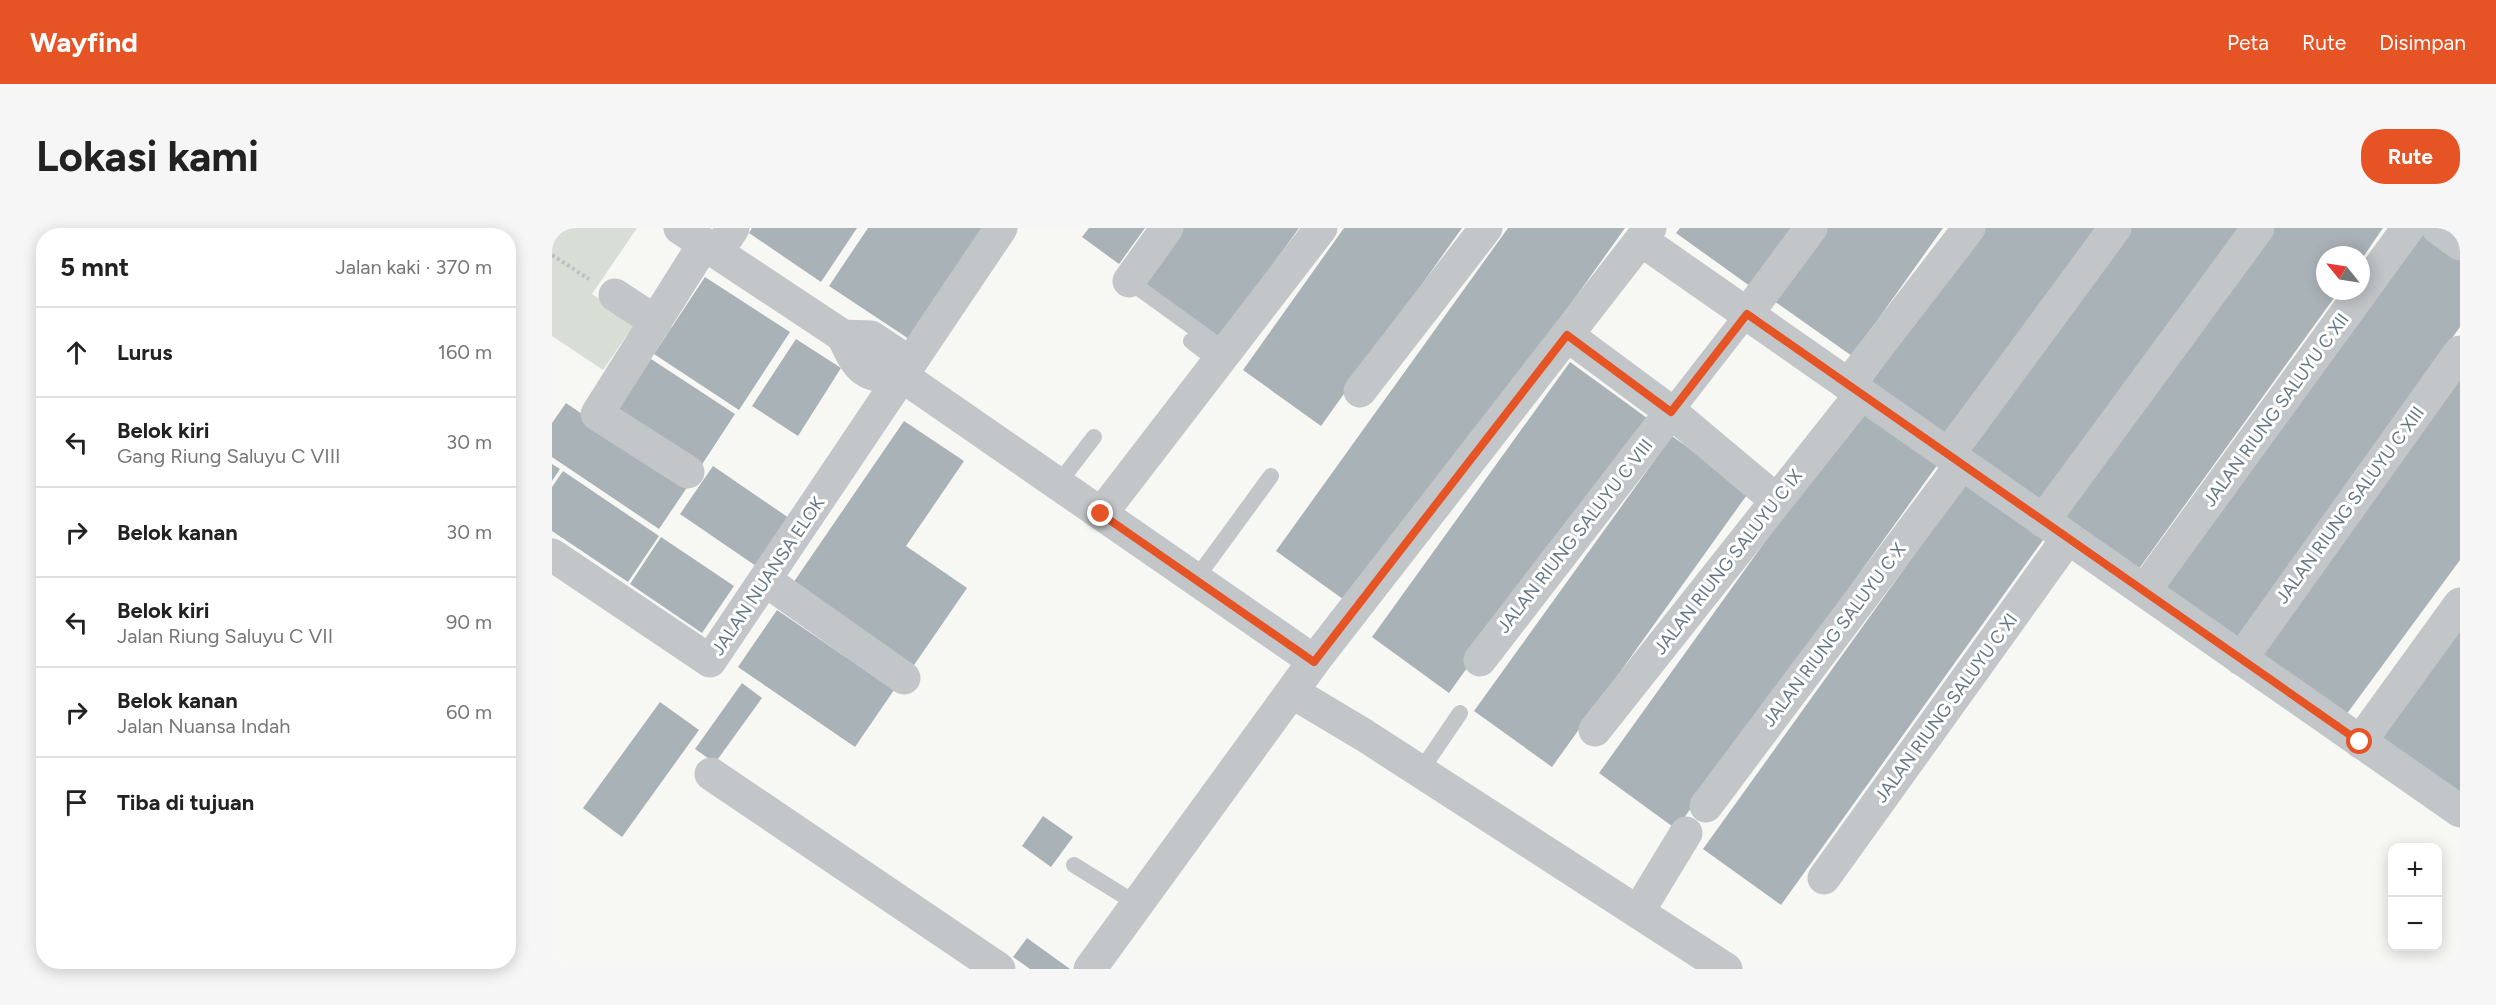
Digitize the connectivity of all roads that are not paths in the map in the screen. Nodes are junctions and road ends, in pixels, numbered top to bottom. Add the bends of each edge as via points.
1 (1001, 228) edge
2 (1167, 228) edge
3 (1321, 228) edge
4 (1486, 228) edge
5 (1811, 228) edge
6 (1969, 228) edge
7 (2115, 228) edge
8 (2258, 228) edge
9 (2408, 228) edge
10 (2438, 228) edge
11 (1646, 234) edge
12 (708, 238) edge
13 (2460, 244) edge
14 (1129, 281) joint
15 (615, 295) road end
16 (1747, 314) junction
17 (656, 322) junction
18 (1567, 335) junction
19 (1191, 342) dead end
20 (2460, 352) edge
21 (1222, 357) junction
22 (898, 364) junction
23 (1854, 389) junction
24 (1360, 391) dead end
25 (1671, 412) junction
26 (1094, 437) dead end
27 (1955, 459) junction
28 (688, 472) dead end
29 (1271, 476) dead end
30 (1058, 484) junction
31 (1776, 500) junction
32 (1101, 514) junction
33 (2056, 529) junction
34 (552, 555) edge
35 (765, 580) junction
36 (1195, 580) junction
37 (2144, 591) junction
38 (2460, 604) edge
39 (2241, 659) junction
40 (1480, 660) dead end
41 (1314, 662) junction
42 (904, 678) dead end
43 (1292, 692) junction
44 (1460, 713) dead end
45 (1595, 730) dead end
46 (2360, 742) junction
47 (1420, 772) junction
48 (711, 774) dead end
49 (1706, 806) dead end
50 (2460, 811) edge
51 (1686, 833) dead end
52 (1074, 865) dead end
53 (1824, 878) dead end
54 (1137, 904) junction
55 (1638, 912) junction
56 (999, 969) edge
57 (1090, 969) edge
58 (1726, 969) edge

1 - 22 street, JALAN NUANSA ELOK
2 - 14 street
3 - 21 street
4 - 24 street
5 - 16 street
6 - 23 street, JALAN RIUNG SALUYU C IX
7 - 27 street, JALAN RIUNG SALUYU C X
8 - 33 street, JALAN RIUNG SALUYU C XI
9 - 37 street, JALAN RIUNG SALUYU C XII
10 - 13 street
11 - 16 street
11 - 18 street
12 - 17 street
12 - 22 street via 849,348 879,378
14 - 21 lane
15 - 17 street
16 - 23 street
16 - 25 street
17 - 28 street via 597,414
18 - 25 street
18 - 41 street
19 - 21 lane
20 - 39 street, JALAN RIUNG SALUYU C XIII
21 - 32 street
22 - 30 street
22 - 35 street, JALAN NUANSA ELOK via 871,422
23 - 27 street
23 - 31 street, JALAN RIUNG SALUYU C IX
25 - 31 street
25 - 40 street, JALAN RIUNG SALUYU C VIII
26 - 30 lane
27 - 33 street
27 - 49 street, JALAN RIUNG SALUYU C X
29 - 36 lane
30 - 32 street
31 - 45 street, JALAN RIUNG SALUYU C IX
32 - 36 street
33 - 37 street
33 - 53 street, JALAN RIUNG SALUYU C XI
34 - 35 street, JALAN NUANSA ELOK via 710,661
35 - 42 street
36 - 41 street
37 - 39 street
38 - 46 street
39 - 46 street
41 - 43 street
43 - 47 street
43 - 54 street
44 - 47 lane
46 - 50 street
47 - 55 street
48 - 56 street
51 - 55 street
52 - 54 lane
54 - 57 street
55 - 58 street

